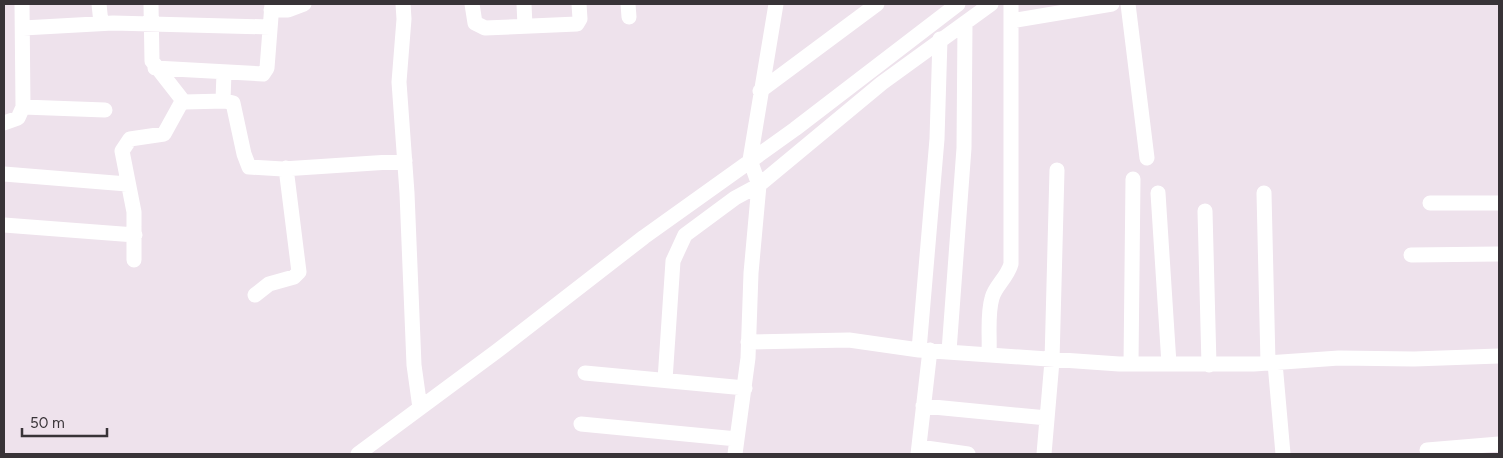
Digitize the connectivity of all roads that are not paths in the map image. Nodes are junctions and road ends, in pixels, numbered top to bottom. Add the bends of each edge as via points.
1 (22, 4) edge
2 (99, 4) edge
3 (151, 4) edge
4 (304, 4) edge
5 (472, 4) edge
6 (524, 4) edge
7 (579, 4) edge
8 (776, 4) edge
9 (877, 4) edge
10 (958, 4) edge
11 (991, 4) edge
12 (1011, 4) edge
13 (1112, 4) edge
14 (1128, 4) edge
15 (400, 5) edge
16 (272, 7) edge
17 (1011, 21) junction
18 (101, 23) junction
19 (965, 23) junction
20 (151, 24) junction
21 (525, 26) junction
22 (270, 27) junction
23 (23, 28) junction
24 (940, 39) junction
25 (155, 68) junction
26 (224, 72) junction
27 (760, 91) junction
28 (223, 101) junction
29 (184, 102) junction
30 (23, 107) junction
31 (105, 110) dead end
32 (4, 122) edge
33 (1146, 158) dead end
34 (405, 161) junction
35 (286, 168) junction
36 (1057, 170) dead end
37 (754, 172) junction
38 (4, 174) edge
39 (1133, 178) dead end
40 (127, 184) junction
41 (1158, 193) dead end
42 (1264, 193) dead end
43 (1430, 203) dead end
44 (1499, 204) edge
45 (1205, 211) dead end
46 (4, 225) edge
47 (135, 235) junction
48 (1499, 254) edge
49 (1411, 255) dead end
50 (134, 260) dead end
51 (255, 295) dead end
52 (748, 342) junction
53 (925, 350) junction
54 (948, 351) junction
55 (989, 354) junction
56 (1499, 356) edge
57 (1052, 361) junction
58 (1271, 363) junction
59 (1131, 364) junction
60 (1169, 364) junction
61 (1209, 364) junction
62 (585, 373) dead end
63 (665, 380) junction
64 (745, 388) junction
65 (924, 406) junction
66 (420, 408) junction
67 (1047, 418) junction
68 (581, 424) dead end
69 (738, 439) junction
70 (1499, 444) edge
71 (1427, 450) dead end
72 (918, 451) edge
73 (358, 454) edge
74 (735, 454) edge
75 (968, 454) edge
76 (1044, 454) edge
77 (1283, 454) edge

1 - 23 street
2 - 18 street
3 - 20 street
4 - 16 street via 288,10
5 - 21 street via 480,27
6 - 21 street
7 - 21 street via 577,24
8 - 27 street
9 - 27 street
10 - 37 street via 795,129
11 - 19 street
12 - 17 street
13 - 17 street
14 - 33 street
15 - 34 street via 399,82
16 - 22 street
17 - 55 street via 1011,264 992,298
18 - 20 street
18 - 23 street
19 - 24 street
19 - 54 street via 964,148
20 - 22 street
20 - 25 street via 150,54
22 - 26 street via 266,72
23 - 30 street
24 - 37 street
24 - 53 street
25 - 26 street
25 - 29 street
26 - 28 street
27 - 37 street
28 - 29 street
28 - 35 street via 235,107 244,154 250,167
29 - 40 street via 164,134 137,136 125,144 122,160
30 - 31 street
30 - 32 street via 18,118
34 - 35 street
34 - 66 street via 414,365
35 - 51 street via 298,272 294,277 269,284
36 - 57 street
37 - 52 street
37 - 63 street via 735,198 680,241 673,261
37 - 66 street via 644,237
38 - 40 street
39 - 59 street
40 - 47 street via 134,212
41 - 60 street
42 - 58 street
43 - 44 street
45 - 61 street
46 - 47 street
47 - 50 street
48 - 49 street
52 - 53 street via 849,340
52 - 64 street
53 - 54 street
53 - 65 street
54 - 55 street
55 - 57 street
56 - 58 street via 1339,358
57 - 59 street
57 - 67 street
58 - 61 street
58 - 77 street
59 - 60 street
60 - 61 street
62 - 63 street
63 - 64 street
64 - 69 street
65 - 67 street
65 - 72 street
66 - 73 street
67 - 76 street
68 - 69 street
69 - 74 street
70 - 71 street
72 - 75 street

